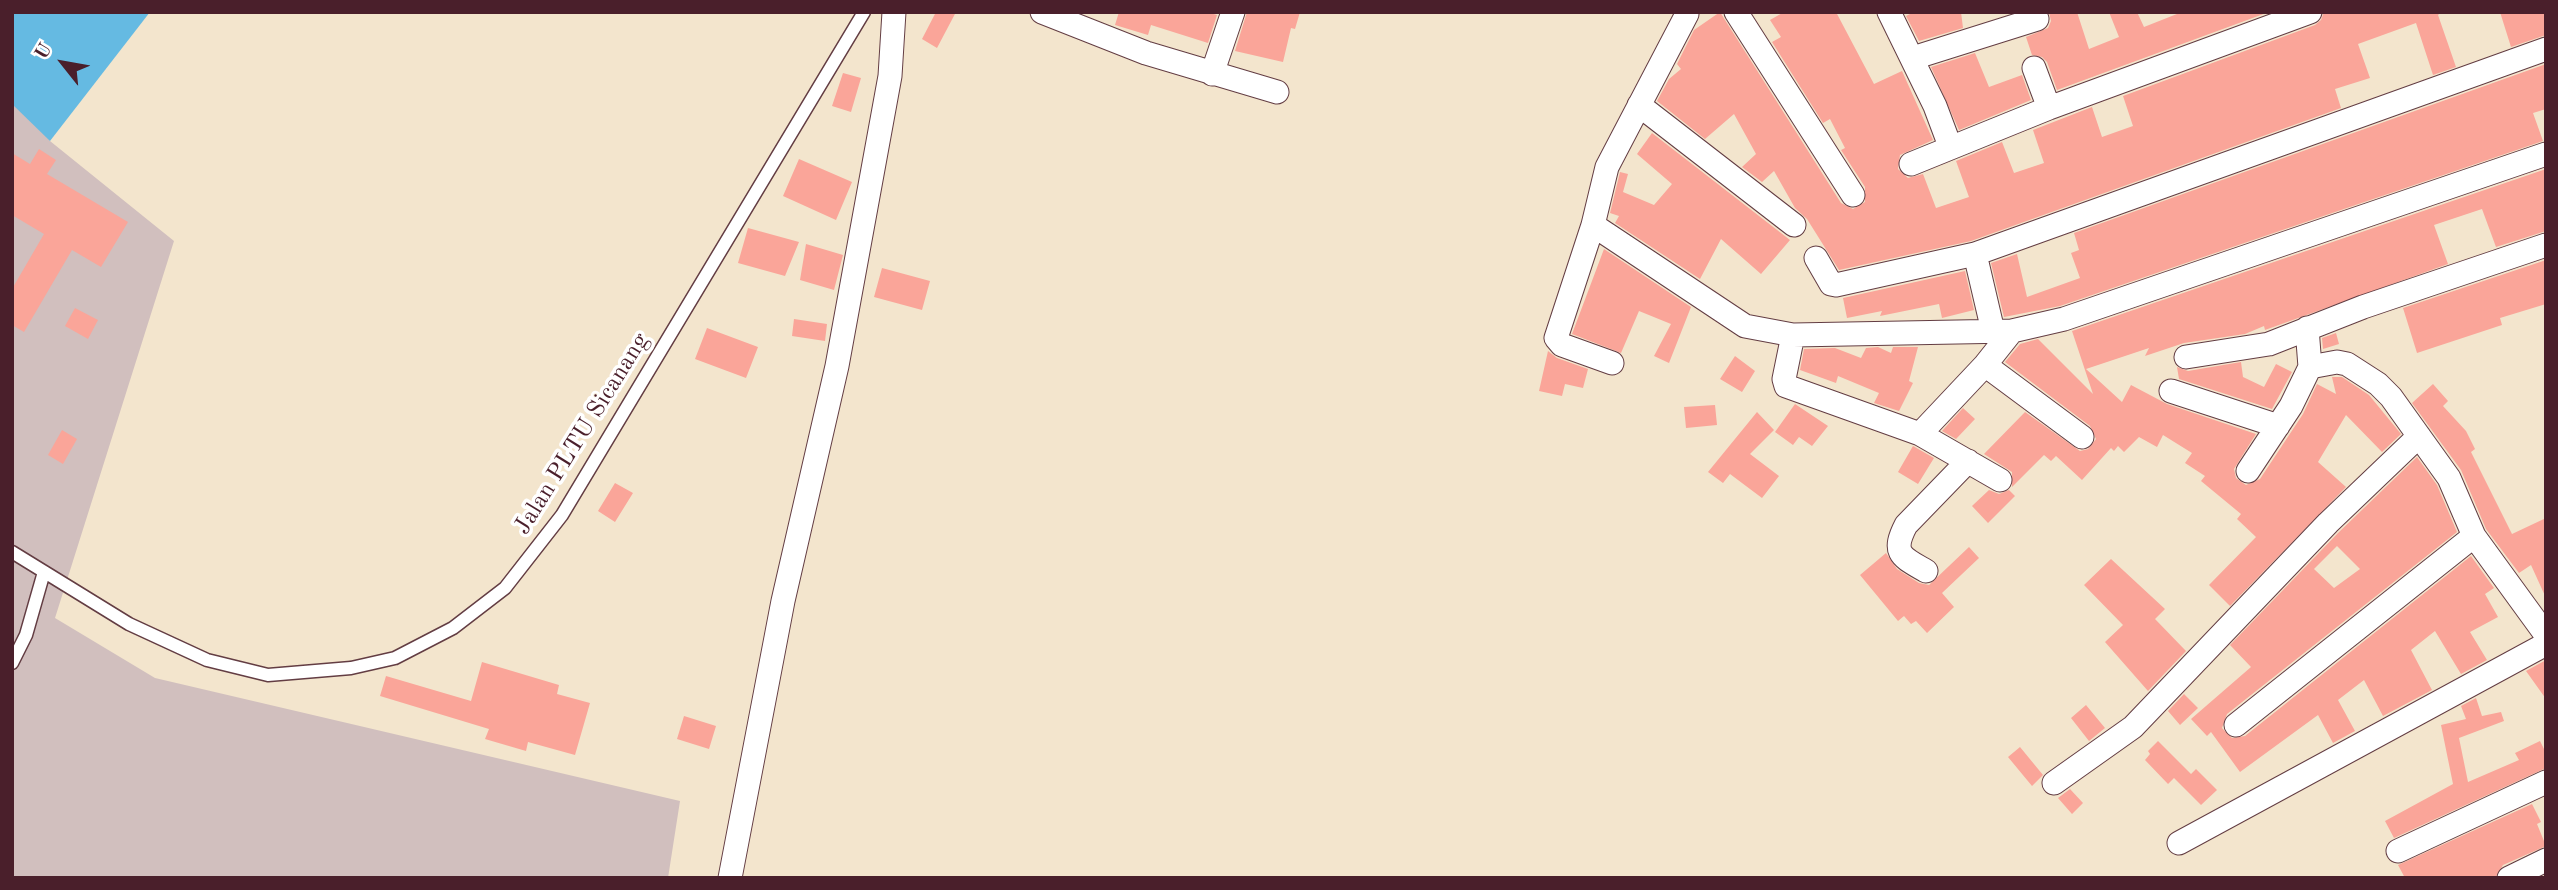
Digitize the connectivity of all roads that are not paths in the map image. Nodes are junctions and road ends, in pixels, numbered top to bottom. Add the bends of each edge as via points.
1 (863, 12) edge
2 (894, 12) edge
3 (1042, 12) edge
4 (1233, 12) edge
5 (1736, 12) edge
6 (1889, 12) edge
7 (2310, 12) edge
8 (1686, 13) edge
9 (2037, 19) dead end
10 (2546, 49) edge
11 (1913, 58) junction
12 (2034, 68) dead end
13 (1212, 74) junction
14 (1277, 92) dead end
15 (1639, 105) junction
16 (2049, 108) junction
17 (1950, 146) junction
18 (2546, 154) edge
19 (1911, 164) dead end
20 (1853, 195) dead end
21 (1593, 225) junction
22 (1794, 225) dead end
23 (2546, 245) edge
24 (1975, 254) junction
25 (1816, 258) dead end
26 (2307, 328) junction
27 (2003, 331) junction
28 (1793, 335) junction
29 (2186, 357) dead end
30 (1612, 363) dead end
31 (1985, 365) junction
32 (2310, 367) junction
33 (2171, 391) dead end
34 (2278, 426) junction
35 (1920, 434) junction
36 (2420, 436) junction
37 (2082, 437) dead end
38 (1968, 461) junction
39 (2248, 471) dead end
40 (2000, 480) dead end
41 (2473, 536) junction
42 (12, 552) edge
43 (1926, 571) dead end
44 (44, 572) junction
45 (2546, 635) edge
46 (2546, 644) edge
47 (12, 663) edge
48 (2236, 724) dead end
49 (2546, 782) edge
50 (2054, 783) dead end
51 (2179, 843) dead end
52 (2398, 851) dead end
53 (2546, 860) edge
54 (730, 878) edge
55 (2509, 878) edge

1 - 44 lane, Jalan PLTU Sicanang via 562,515 505,588 453,628 396,659 268,675 207,660 128,624
2 - 54 street via 890,76 837,366 783,601
3 - 13 street
4 - 13 street
5 - 20 street
6 - 11 street
7 - 16 street
8 - 15 street
9 - 11 street
10 - 24 street
11 - 17 street
12 - 16 street
13 - 14 street
15 - 21 street via 1607,167
15 - 22 street
16 - 17 street
17 - 19 street
18 - 27 street via 2064,320
21 - 28 street via 1745,326
21 - 30 street via 1556,338 1562,345
23 - 26 street
24 - 25 street via 1836,285
24 - 27 street
26 - 29 street via 2269,344
26 - 32 street
27 - 28 street
27 - 31 street
28 - 35 street via 1786,386
31 - 35 street
31 - 37 street
32 - 34 street
32 - 36 street via 2347,364 2391,397
33 - 34 street
34 - 39 street
35 - 38 street
36 - 41 street via 2449,478
36 - 50 street via 2328,523 2133,727
38 - 40 street
38 - 43 street via 1899,538 1898,550 1904,558
41 - 45 street
41 - 48 street
42 - 44 lane, Jalan PLTU Sicanang
44 - 47 lane via 26,635
46 - 51 street
49 - 52 street
53 - 55 street

